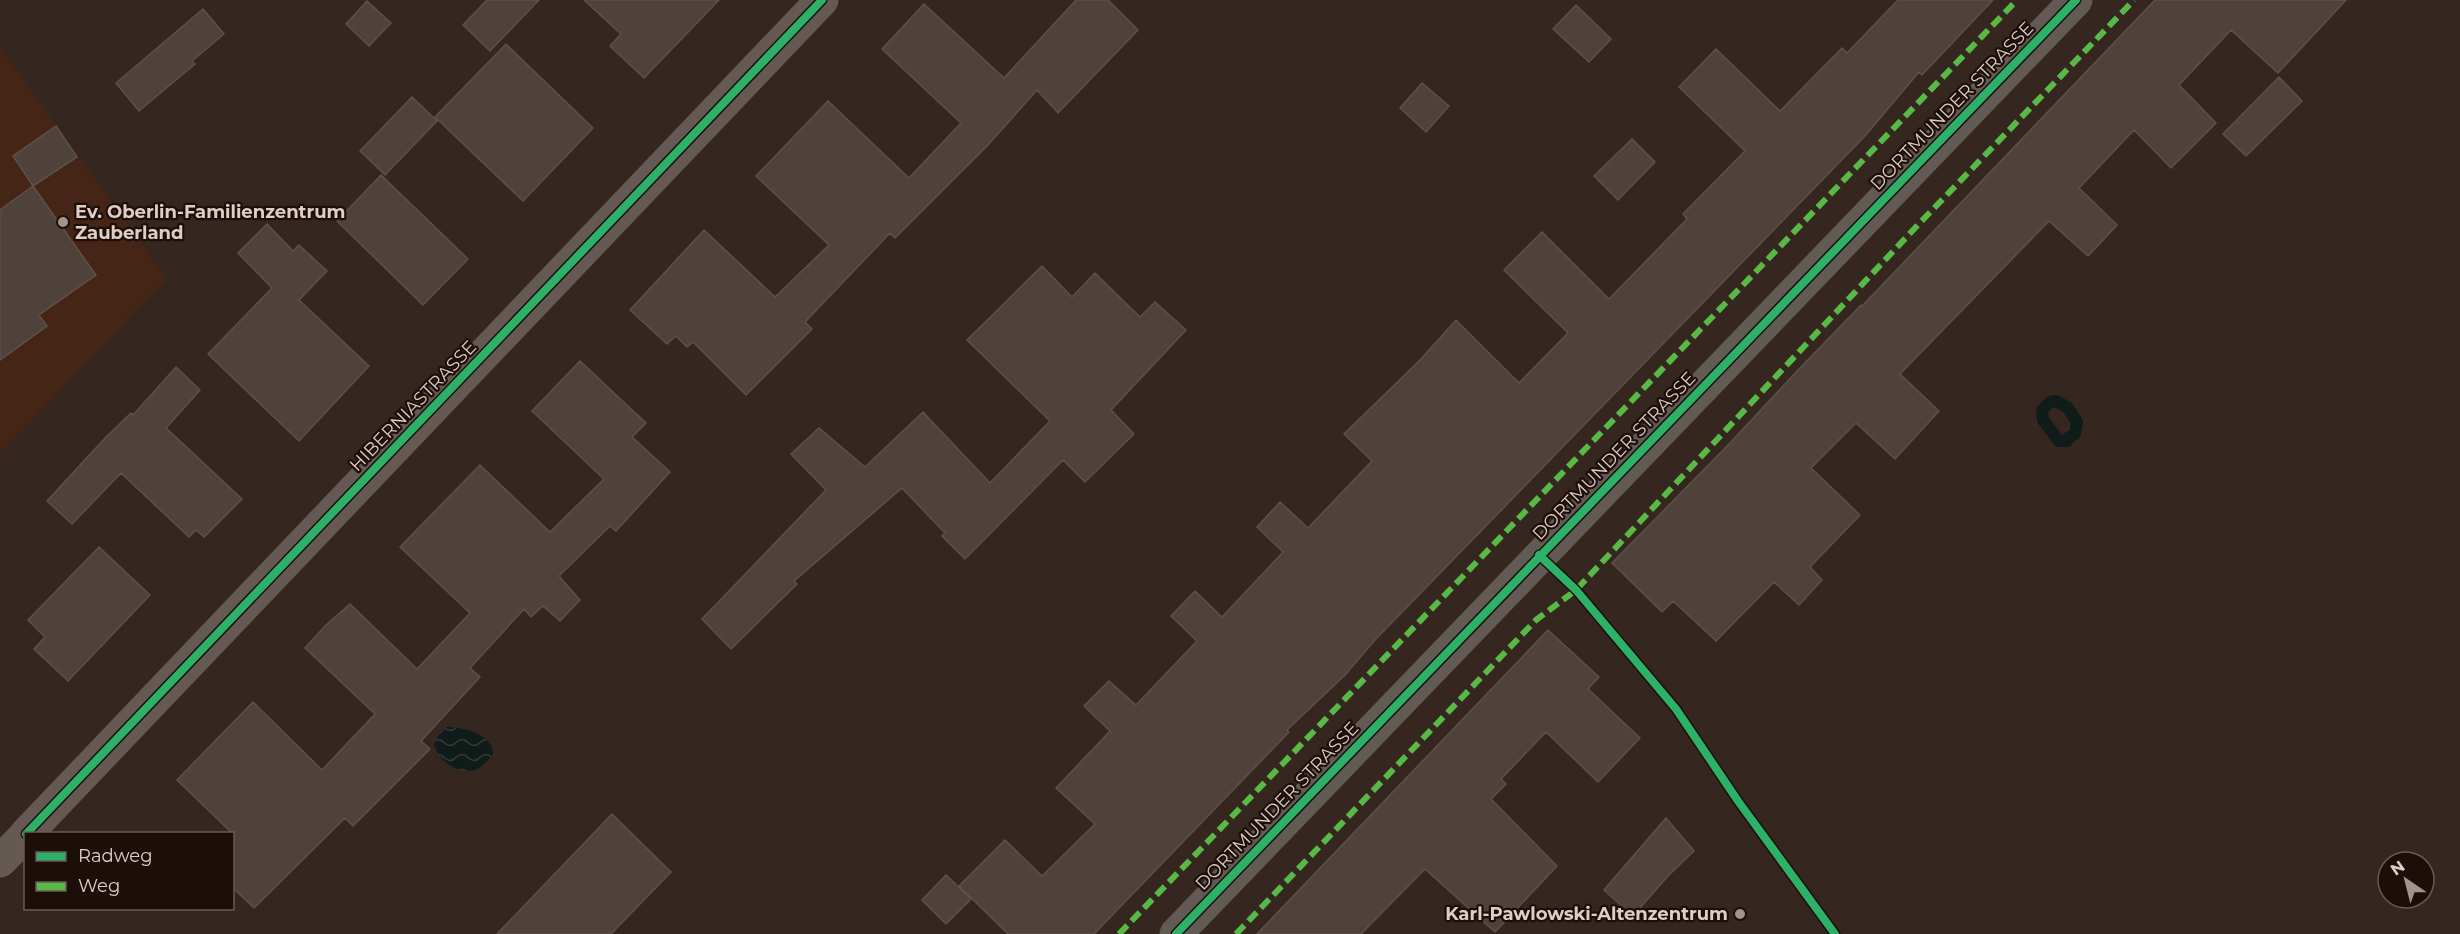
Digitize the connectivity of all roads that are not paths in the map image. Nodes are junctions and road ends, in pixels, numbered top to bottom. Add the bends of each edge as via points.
1 (822, 0) edge
2 (2070, 2) edge
3 (28, 832) edge
4 (24, 836) edge
5 (0, 861) edge
6 (1176, 934) edge

1 - 3 street, HIBERNIASTRASSE
2 - 6 street, DORTMUNDER STRASSE
4 - 5 street, HIBERNIASTRASSE

